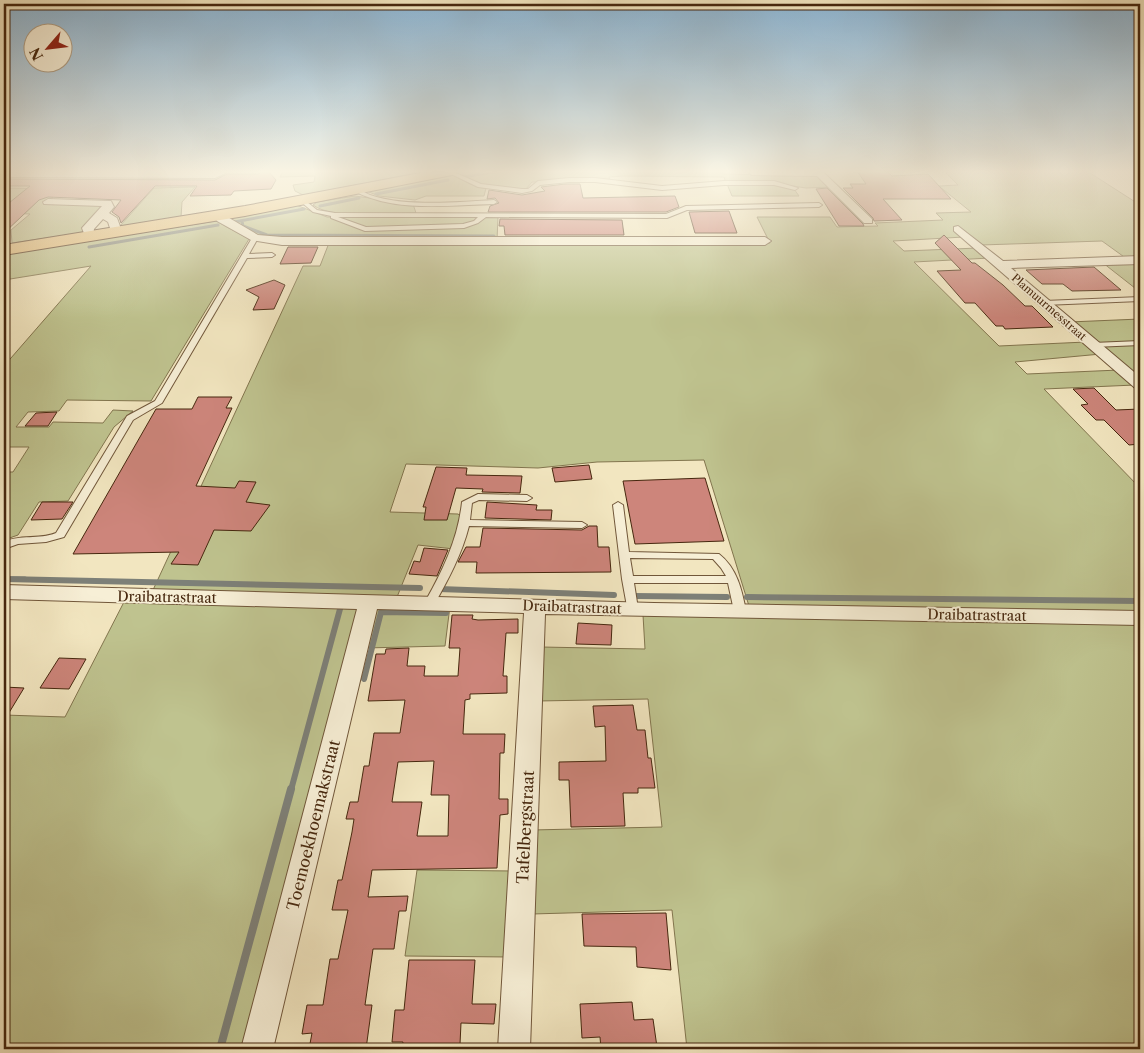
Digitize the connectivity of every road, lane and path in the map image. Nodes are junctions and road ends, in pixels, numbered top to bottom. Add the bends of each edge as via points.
1 (94, 220) edge
2 (113, 220) edge
3 (187, 220) edge
4 (224, 220) edge
5 (343, 220) edge
6 (478, 220) edge
7 (958, 229) dead end
8 (115, 230) dead end
9 (89, 234) dead end
10 (255, 238) junction
11 (765, 241) dead end
12 (4, 250) edge
13 (272, 255) dead end
14 (244, 256) junction
15 (1140, 260) edge
16 (1000, 265) junction
17 (1140, 299) edge
18 (1044, 303) junction
19 (1140, 343) edge
20 (1093, 344) junction
21 (1140, 385) edge
22 (527, 498) dead end
23 (618, 505) dead end
24 (466, 524) junction
25 (582, 525) dead end
26 (4, 546) edge
27 (624, 555) junction
28 (627, 579) junction
29 (732, 580) junction
30 (4, 592) edge
31 (368, 601) junction
32 (430, 602) junction
33 (536, 605) junction
34 (632, 609) junction
35 (740, 611) junction
36 (1140, 618) edge
37 (257, 1049) edge
38 (514, 1049) edge

1 - 9 street via 88,228
2 - 8 street
3 - 12 main road
4 - 10 street
5 - 6 lane via 365,229 464,226
7 - 16 street, Plamuurmesstraat
10 - 11 street
10 - 14 lane
13 - 14 lane
14 - 26 lane via 158,404 130,418 60,536 46,541 16,540
15 - 16 street
16 - 18 street, Plamuurmesstraat
17 - 18 lane
18 - 20 street, Plamuurmesstraat
19 - 20 lane
20 - 21 street, Plamuurmesstraat
22 - 24 lane via 472,499 467,502
23 - 27 lane
24 - 25 lane
24 - 32 lane via 457,552
27 - 28 lane
27 - 29 lane via 715,556 723,561
28 - 29 lane
28 - 34 lane
29 - 35 lane
30 - 31 street, Draibatrastraat
31 - 32 street, Draibatrastraat
31 - 37 street, Toemoekhoemakstraat
32 - 33 street, Draibatrastraat
33 - 34 street, Draibatrastraat
33 - 38 street, Tafelbergstraat
34 - 35 street, Draibatrastraat
35 - 36 street, Draibatrastraat

